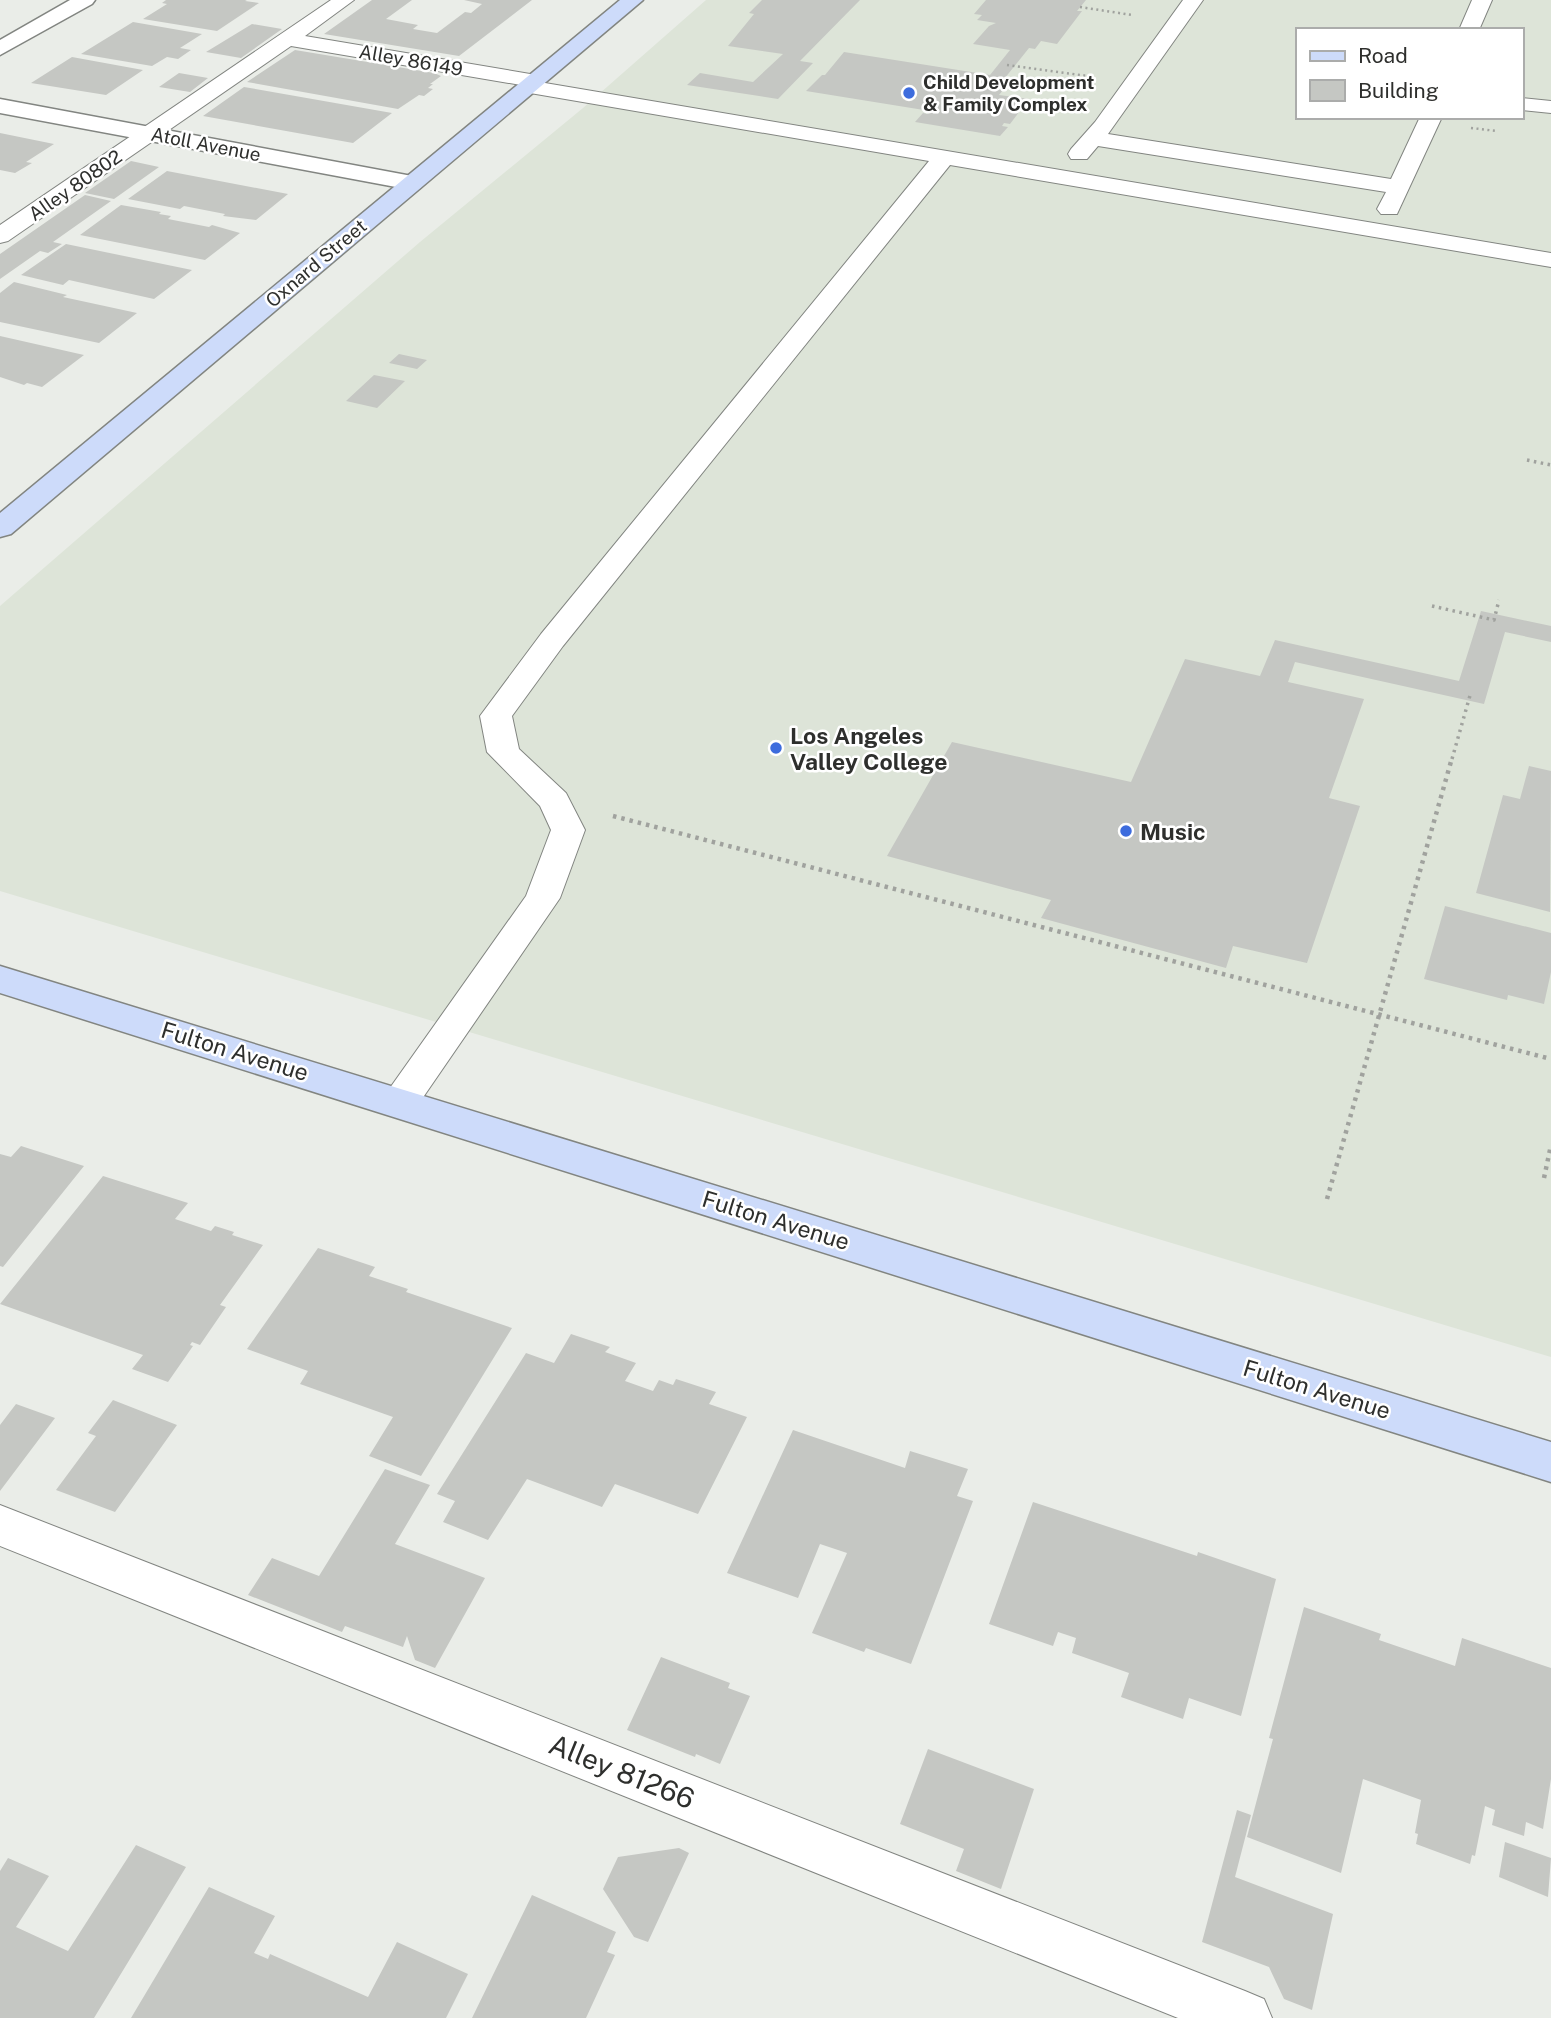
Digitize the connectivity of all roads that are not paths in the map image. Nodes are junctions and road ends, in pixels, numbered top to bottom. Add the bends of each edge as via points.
1 (85, 0) edge
2 (344, 0) edge
3 (633, 0) edge
4 (1193, 0) edge
5 (1482, 0) edge
6 (1470, 28) edge
7 (286, 40) junction
8 (0, 49) edge
9 (533, 84) junction
10 (1523, 104) edge
11 (0, 106) edge
12 (1551, 107) edge
13 (1430, 120) edge
14 (149, 134) junction
15 (1091, 138) junction
16 (944, 158) junction
17 (1060, 178) junction
18 (412, 183) junction
19 (1399, 187) junction
20 (1379, 231) junction
21 (0, 236) edge
22 (1551, 260) edge
23 (0, 528) edge
24 (554, 801) joint
25 (0, 979) edge
26 (399, 1102) junction
27 (1551, 1462) edge
28 (0, 1525) edge
29 (1245, 2018) edge

1 - 8 street
2 - 7 lane, Alley 80802
3 - 9 main road, Oxnard Street
4 - 15 lane
5 - 6 lane
7 - 9 lane, Alley 86149
7 - 14 lane, Alley 80802
9 - 16 lane, Alley 86149
9 - 18 main road, Oxnard Street
10 - 12 lane
11 - 14 street, Atoll Avenue
13 - 19 lane
14 - 18 street, Atoll Avenue
14 - 21 lane, Alley 80802
15 - 17 lane
15 - 19 lane
16 - 17 lane, Alley 86149
16 - 24 lane via 560,629 496,716 503,752
17 - 20 lane, Alley 86149
18 - 23 main road, Oxnard Street
19 - 20 lane
20 - 22 lane, Alley 86149
24 - 26 lane via 568,830 543,898
25 - 26 main road, Fulton Avenue
26 - 27 main road, Fulton Avenue
28 - 29 lane, Alley 81266

